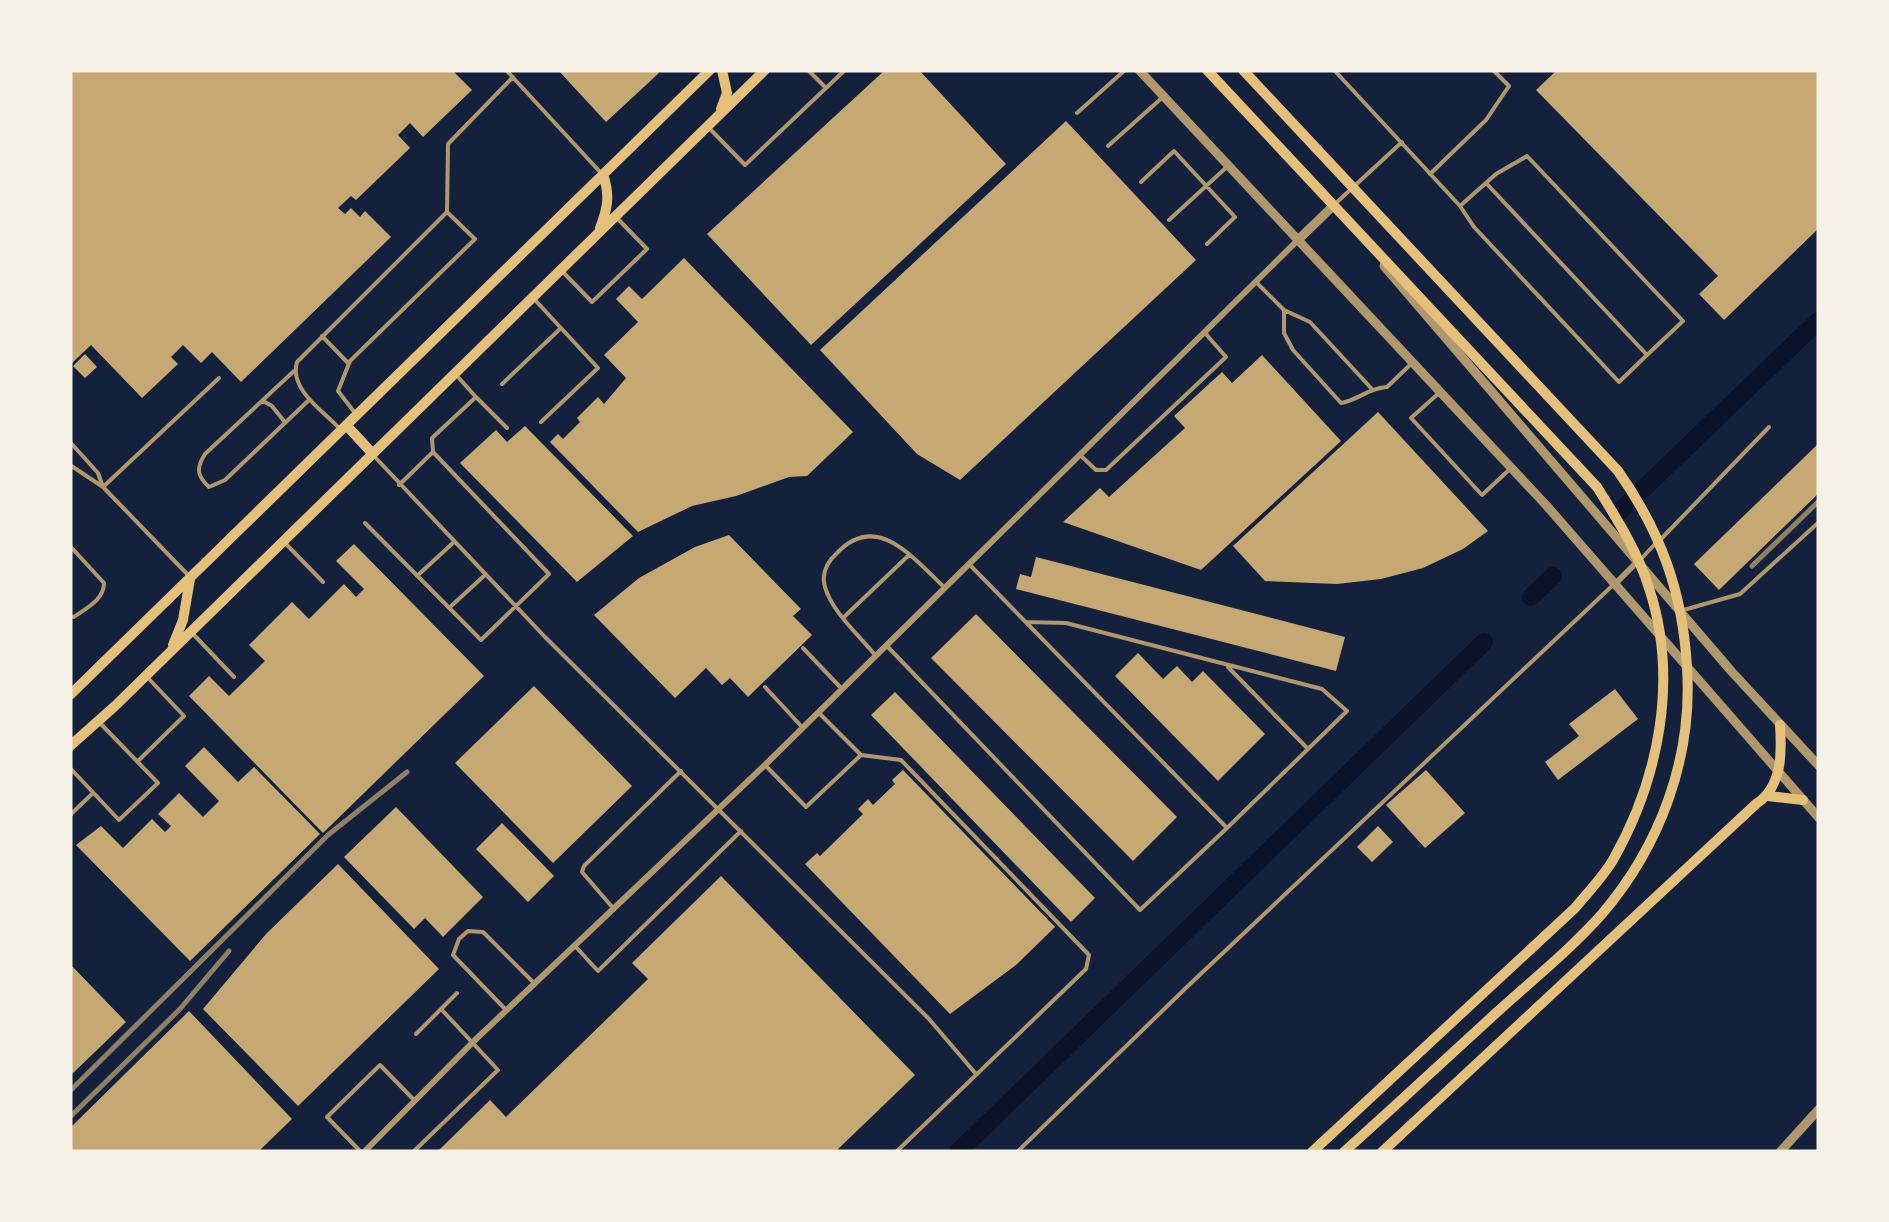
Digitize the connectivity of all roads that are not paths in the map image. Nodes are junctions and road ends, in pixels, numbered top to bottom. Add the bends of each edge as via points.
1 (506, 70) edge
2 (710, 70) edge
3 (722, 70) edge
4 (765, 70) edge
5 (808, 70) edge
6 (845, 70) edge
7 (1125, 70) edge
8 (1139, 70) edge
9 (1208, 70) edge
10 (1243, 70) edge
11 (1334, 70) edge
12 (1494, 70) edge
13 (513, 78) junction
14 (826, 88) junction
15 (1164, 96) junction
16 (719, 114) junction
17 (1077, 114) dead end
18 (707, 126) junction
19 (1402, 142) junction
20 (1108, 146) dead end
21 (1228, 166) junction
22 (603, 174) junction
23 (1430, 174) junction
24 (1141, 182) dead end
25 (1486, 183) junction
26 (1206, 186) junction
27 (1333, 206) junction
28 (1460, 206) junction
29 (447, 212) junction
30 (616, 216) junction
31 (1169, 220) dead end
32 (598, 234) junction
33 (1298, 240) junction
34 (1207, 244) dead end
35 (561, 270) junction
36 (1256, 282) junction
37 (533, 297) junction
38 (1284, 310) junction
39 (561, 328) junction
40 (1204, 332) junction
41 (322, 336) junction
42 (1647, 355) junction
43 (348, 363) junction
44 (1412, 363) junction
45 (294, 371) junction
46 (454, 374) junction
47 (219, 378) dead end
48 (502, 384) dead end
49 (1371, 388) junction
50 (1439, 392) junction
51 (476, 396) junction
52 (310, 398) junction
53 (263, 401) junction
54 (357, 415) junction
55 (284, 422) junction
56 (541, 422) dead end
57 (1770, 427) dead end
58 (344, 428) junction
59 (507, 428) dead end
60 (70, 442) edge
61 (432, 452) junction
62 (373, 454) junction
63 (1080, 455) junction
64 (70, 466) edge
65 (1512, 467) junction
66 (399, 485) junction
67 (103, 488) junction
68 (365, 522) dead end
69 (1819, 522) edge
70 (282, 540) junction
71 (454, 542) junction
72 (70, 546) edge
73 (909, 554) junction
74 (1637, 562) junction
75 (968, 564) junction
76 (484, 575) junction
77 (417, 576) junction
78 (190, 578) junction
79 (323, 582) dead end
80 (1616, 583) junction
81 (944, 587) junction
82 (514, 606) junction
83 (449, 608) junction
84 (1680, 611) junction
85 (71, 615) edge
86 (844, 616) junction
87 (1026, 622) junction
88 (190, 631) junction
89 (885, 644) junction
90 (803, 648) dead end
91 (171, 650) junction
92 (875, 655) junction
93 (1225, 664) junction
94 (146, 676) junction
95 (234, 677) dead end
96 (765, 687) dead end
97 (841, 688) junction
98 (70, 695) edge
99 (818, 712) junction
100 (98, 721) junction
101 (1780, 725) junction
102 (802, 727) junction
103 (70, 746) edge
104 (1308, 749) junction
105 (861, 755) junction
106 (1817, 761) edge
107 (138, 762) junction
108 (765, 765) junction
109 (70, 768) edge
110 (681, 770) junction
111 (1778, 771) junction
112 (93, 792) junction
113 (1768, 796) junction
114 (1803, 800) junction
115 (719, 808) junction
116 (70, 816) edge
117 (1819, 818) edge
118 (1227, 828) junction
119 (742, 832) junction
120 (614, 909) junction
121 (576, 946) junction
122 (535, 984) junction
123 (457, 994) dead end
124 (442, 1009) junction
125 (507, 1010) junction
126 (416, 1034) dead end
127 (474, 1042) junction
128 (976, 1074) junction
129 (415, 1101) junction
130 (1819, 1109) edge
131 (363, 1152) edge
132 (414, 1152) edge
133 (896, 1152) edge
134 (1017, 1152) edge
135 (1312, 1152) edge
136 (1344, 1152) edge
137 (1382, 1152) edge
138 (1780, 1152) edge

1 - 13 lane
2 - 22 main road
3 - 16 main road via 726,93
4 - 16 main road
5 - 14 lane
6 - 14 lane
7 - 17 lane
8 - 15 street
9 - 27 street
9 - 135 main road via 1598,487 1650,589 1663,658 1654,761 1611,864 1576,908
10 - 136 main road via 1618,470 1659,539 1678,589 1686,640 1686,734 1674,788 1626,881 1582,934
11 - 19 lane
12 - 23 lane via 1509,86 1486,120
13 - 22 lane
13 - 29 lane via 448,144
14 - 18 lane via 744,164
15 - 20 lane
15 - 21 street
16 - 18 main road
18 - 30 main road
19 - 23 lane
19 - 27 lane
21 - 26 lane
21 - 33 street
22 - 32 main road via 608,207
22 - 54 main road
23 - 28 lane
24 - 26 lane via 1174,151
25 - 28 lane
25 - 42 lane
25 - 42 lane via 1527,156 1684,321
26 - 31 lane
26 - 34 lane via 1235,216
27 - 33 street
27 - 74 street
28 - 42 lane via 1619,382
29 - 41 lane
29 - 43 lane via 476,240
30 - 32 main road
30 - 35 lane via 647,249 592,302
32 - 35 main road
33 - 36 street
33 - 44 street
35 - 37 main road
36 - 38 lane
36 - 40 street
37 - 39 lane
37 - 46 main road
38 - 49 lane via 1310,322
38 - 49 lane via 1284,333 1293,350 1341,402
39 - 48 lane
39 - 56 lane via 598,368
40 - 63 street
40 - 63 lane via 1226,357 1106,470
41 - 43 lane
41 - 45 lane
43 - 54 lane via 338,391
44 - 49 lane via 1387,387
44 - 50 street
45 - 52 lane
45 - 53 lane
46 - 51 lane
46 - 62 main road
47 - 67 lane
50 - 65 street
50 - 65 lane via 1411,418 1482,495
51 - 59 lane
51 - 61 lane via 432,438
52 - 55 lane
52 - 58 lane
53 - 55 lane
53 - 55 lane via 205,454 198,464 202,481 209,487 225,480
54 - 58 main road
57 - 74 lane
58 - 62 main road
58 - 78 main road
60 - 67 lane
61 - 66 lane
61 - 82 lane via 549,574
62 - 66 lane
62 - 70 main road
63 - 75 street
64 - 67 lane
65 - 80 street
66 - 71 lane
67 - 78 lane
68 - 77 lane
69 - 84 lane via 1740,594
70 - 79 lane
70 - 88 main road
71 - 76 lane
71 - 77 lane
72 - 85 lane via 104,583 98,599
73 - 81 lane
73 - 86 lane
73 - 86 lane via 865,534 846,543 822,577
74 - 80 street
74 - 84 street
75 - 81 street
75 - 87 lane
76 - 82 lane
76 - 83 lane
77 - 83 lane
78 - 91 main road
78 - 98 main road
80 - 111 street
80 - 134 lane
81 - 89 street
82 - 83 lane via 481,640
82 - 110 lane
84 - 101 street
86 - 92 lane
87 - 93 lane via 1066,623
87 - 118 lane
88 - 91 main road
88 - 95 lane
89 - 92 street
89 - 118 lane via 1140,910
90 - 97 lane
91 - 94 main road
92 - 97 street
93 - 104 lane
93 - 104 lane via 1322,689 1347,712
94 - 100 main road
94 - 107 lane via 184,716
96 - 102 lane
97 - 99 street
99 - 102 street
99 - 105 lane
100 - 103 main road
100 - 107 lane
101 - 106 street
101 - 111 main road
102 - 108 street
104 - 118 lane
105 - 108 lane via 806,807
105 - 128 lane via 901,760 1089,955 1086,969
107 - 112 lane via 158,783 119,820
108 - 115 street
109 - 112 lane
110 - 115 lane
110 - 120 lane via 584,866 582,872
111 - 113 main road
111 - 114 street
112 - 116 lane
113 - 114 main road
113 - 137 main road
114 - 117 street
115 - 119 lane
115 - 120 street
119 - 121 lane via 598,972
119 - 128 lane
120 - 121 street
121 - 122 street
122 - 125 street
122 - 125 lane via 483,932 468,931 458,939 453,955
123 - 124 lane
124 - 126 lane
124 - 127 lane
125 - 127 street
127 - 129 street
127 - 132 lane via 498,1070
128 - 133 lane
129 - 131 street
129 - 131 lane via 380,1066 328,1118
130 - 138 street

